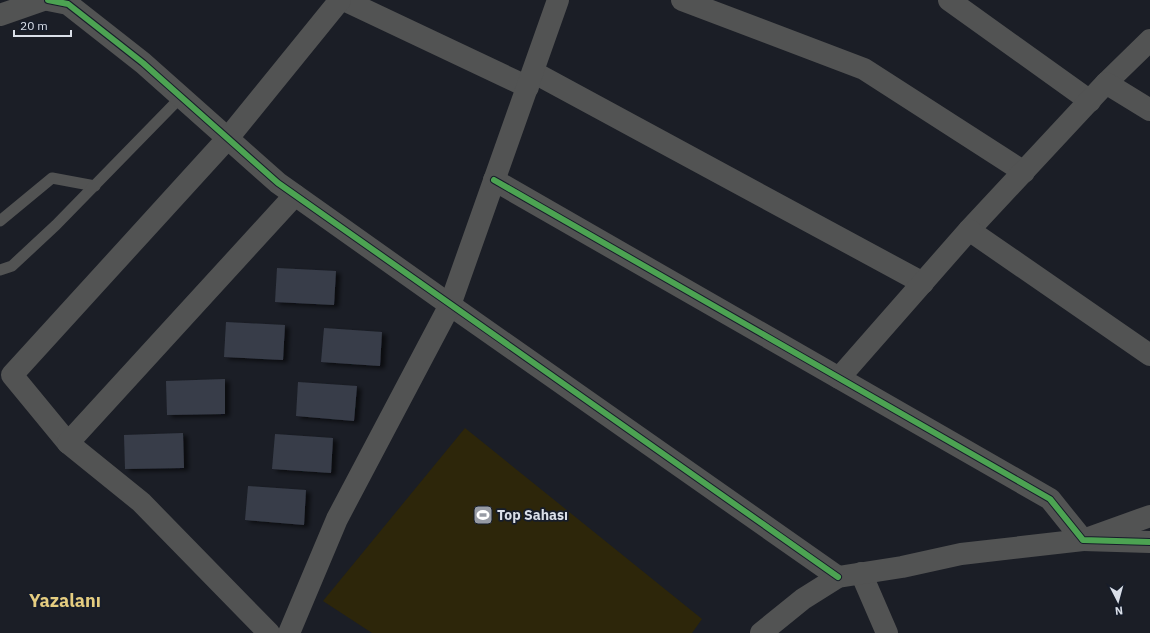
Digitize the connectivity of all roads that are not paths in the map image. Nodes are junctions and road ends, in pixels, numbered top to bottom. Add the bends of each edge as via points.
1 (49, 0) edge
2 (340, 0) edge
3 (344, 0) edge
4 (558, 0) edge
5 (682, 0) edge
6 (949, 0) edge
7 (0, 15) edge
8 (1150, 40) edge
9 (530, 79) junction
10 (1106, 84) junction
11 (181, 97) junction
12 (1090, 101) junction
13 (1150, 110) edge
14 (228, 138) junction
15 (1024, 172) junction
16 (494, 180) junction
17 (95, 186) junction
18 (295, 195) junction
19 (0, 221) edge
20 (969, 230) junction
21 (0, 270) edge
22 (923, 283) junction
23 (450, 305) junction
24 (1150, 355) edge
25 (839, 378) junction
26 (68, 443) junction
27 (1150, 516) edge
28 (1084, 540) junction
29 (1150, 542) edge
30 (861, 573) junction
31 (838, 577) junction
32 (269, 633) edge
33 (289, 633) edge
34 (761, 633) edge
35 (887, 633) edge

1 - 7 street
1 - 11 street via 68,4 143,63
2 - 14 street
3 - 9 street
4 - 9 street
5 - 15 street via 864,69
6 - 12 street
8 - 10 street
9 - 16 street
9 - 22 street
10 - 12 street
10 - 13 street
11 - 14 street
11 - 17 lane
12 - 15 street
14 - 18 street
14 - 26 street via 12,375
15 - 20 street
16 - 23 street
16 - 25 street
17 - 19 lane via 52,178
17 - 21 lane via 12,266
18 - 23 street
18 - 26 street
20 - 22 street
20 - 24 street
22 - 25 street
23 - 31 street
23 - 33 street via 338,519
25 - 28 street via 1050,499
26 - 32 street via 141,502
27 - 28 street
28 - 29 street
28 - 30 street via 961,554
30 - 31 street
30 - 35 street
31 - 34 street via 803,598

